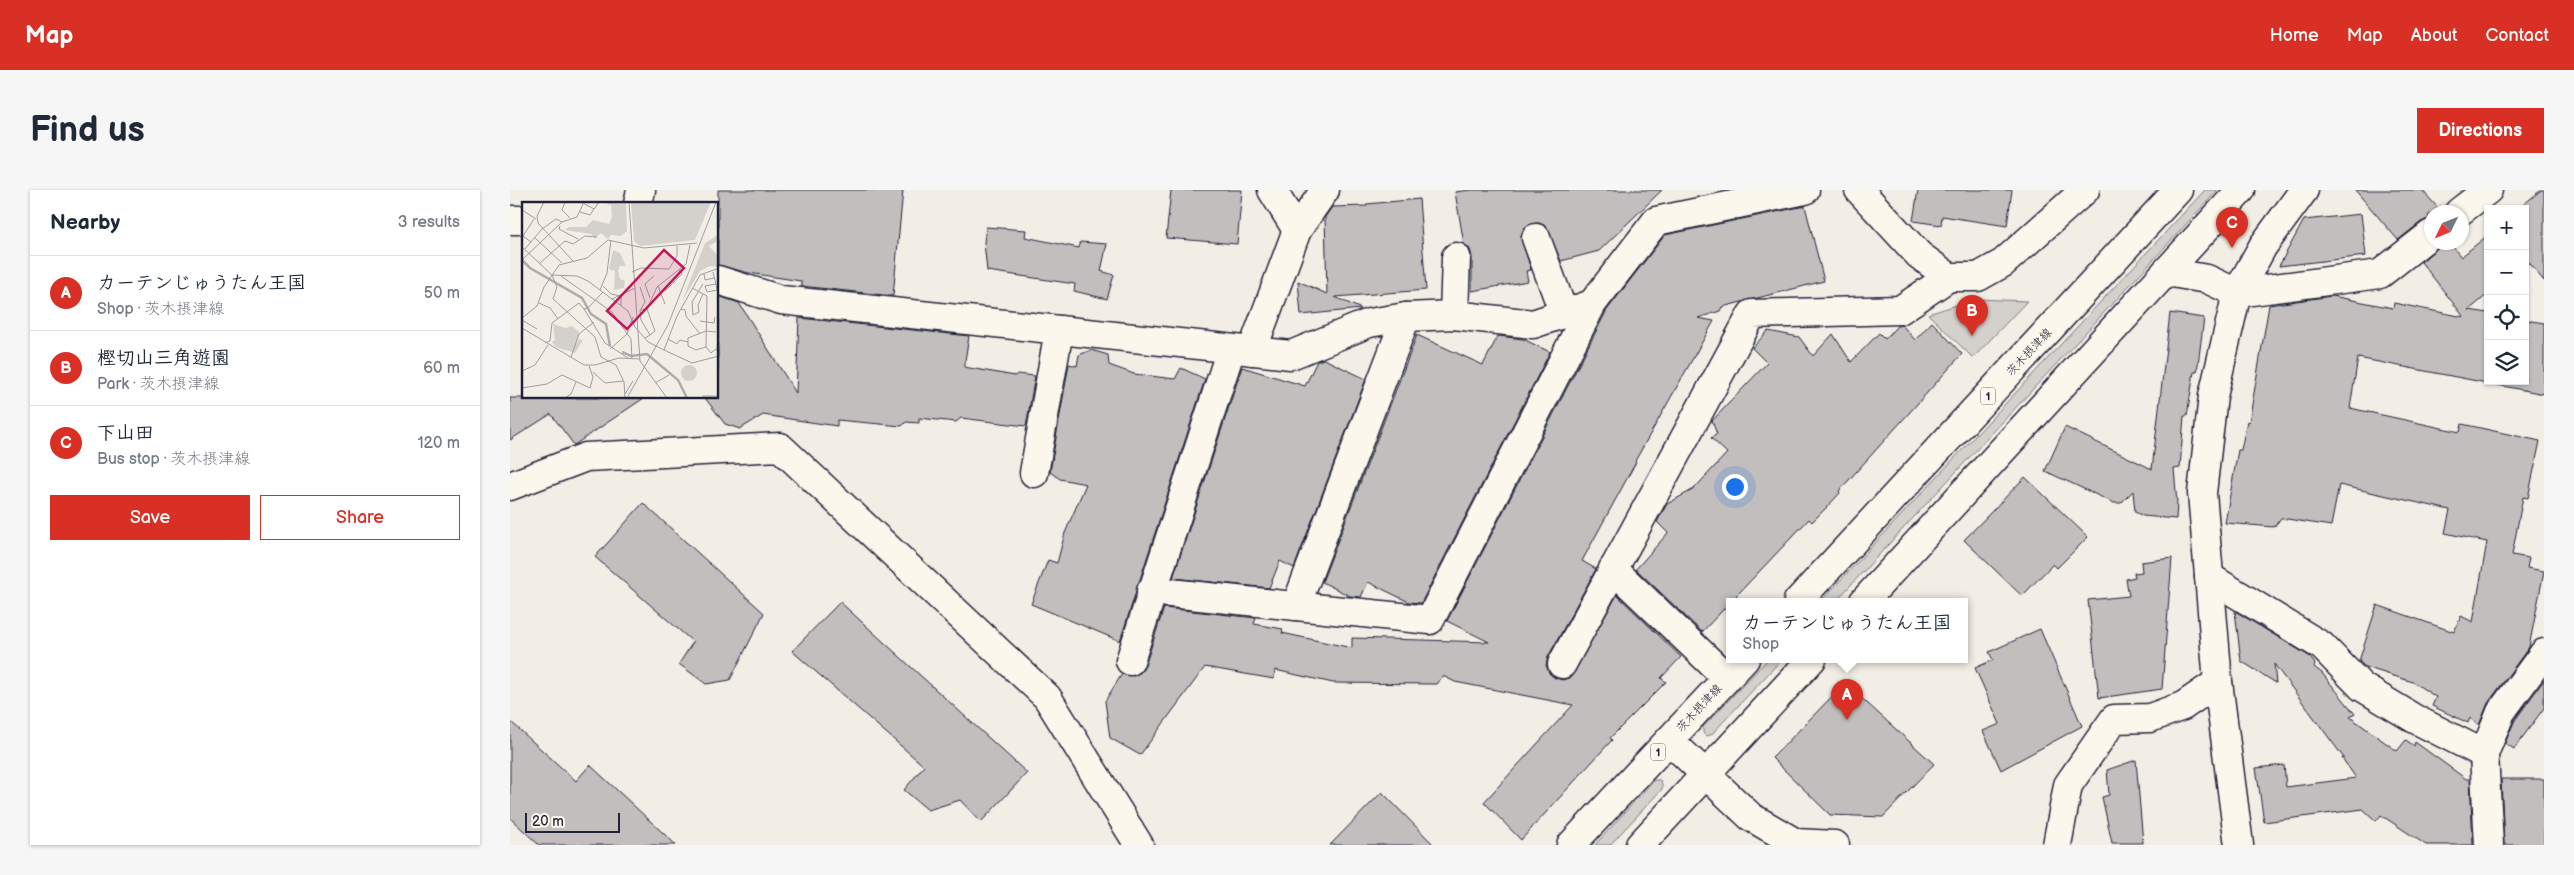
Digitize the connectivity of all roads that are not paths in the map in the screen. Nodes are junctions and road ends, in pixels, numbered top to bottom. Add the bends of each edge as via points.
1 (1272, 190) edge
2 (1324, 190) edge
3 (1805, 190) edge
4 (1859, 190) edge
5 (2085, 190) edge
6 (2178, 190) edge
7 (2241, 190) edge
8 (2304, 190) edge
9 (2488, 190) edge
10 (2468, 205) edge
11 (1297, 230) junction
12 (1536, 238) dead end
13 (2424, 240) edge
14 (1456, 257) dead end
15 (2166, 272) junction
16 (1949, 277) junction
17 (719, 280) edge
18 (2237, 293) junction
19 (1592, 304) junction
20 (1564, 314) junction
21 (1454, 315) junction
22 (1406, 317) junction
23 (1059, 330) junction
24 (1242, 350) junction
25 (1034, 473) dead end
26 (510, 486) edge
27 (1613, 569) junction
28 (2209, 577) junction
29 (1151, 591) junction
30 (1801, 598) edge
31 (1867, 598) edge
32 (1296, 606) junction
33 (2544, 653) edge
34 (1130, 661) dead end
35 (1741, 663) edge
36 (1808, 663) edge
37 (1562, 664) dead end
38 (1726, 678) junction
39 (2218, 682) junction
40 (1670, 740) junction
41 (2484, 754) junction
42 (1705, 774) junction
43 (1139, 845) edge
44 (1571, 845) edge
45 (1640, 845) edge
46 (1835, 845) edge
47 (2057, 845) edge
48 (2239, 845) edge
49 (2489, 845) edge

1 - 11 street
2 - 11 street
3 - 19 street via 1656,221
4 - 16 street via 1919,256
5 - 16 street via 2004,264 1978,276
6 - 30 street, 茨木摂津線 / 1
7 - 15 street
8 - 18 street via 2262,246
9 - 10 street
11 - 24 street
12 - 20 street
13 - 18 street via 2380,274
14 - 21 street
15 - 18 street via 2206,279
15 - 31 street
16 - 27 street via 1900,310 1752,314
17 - 23 street via 781,300
18 - 28 street via 2213,396 2202,493
19 - 20 street
19 - 32 street via 1430,620
20 - 21 street via 1533,324
21 - 22 street
22 - 24 street via 1369,323 1291,356
22 - 32 street
23 - 24 street
23 - 25 street
24 - 29 street
26 - 43 street via 586,458 780,447 1047,697
27 - 37 street
27 - 38 street
28 - 39 street
28 - 41 street via 2322,646 2362,687 2415,719
29 - 32 street
29 - 34 street
33 - 41 street via 2501,712
35 - 38 street, 茨木摂津線 / 1
36 - 42 street
38 - 40 street, 茨木摂津線 / 1
39 - 47 street via 2184,706 2150,718 2114,719 2068,785
39 - 48 street
40 - 42 street
40 - 44 street, 茨木摂津線 / 1
41 - 49 street
42 - 45 street
42 - 46 street via 1751,817 1796,843

